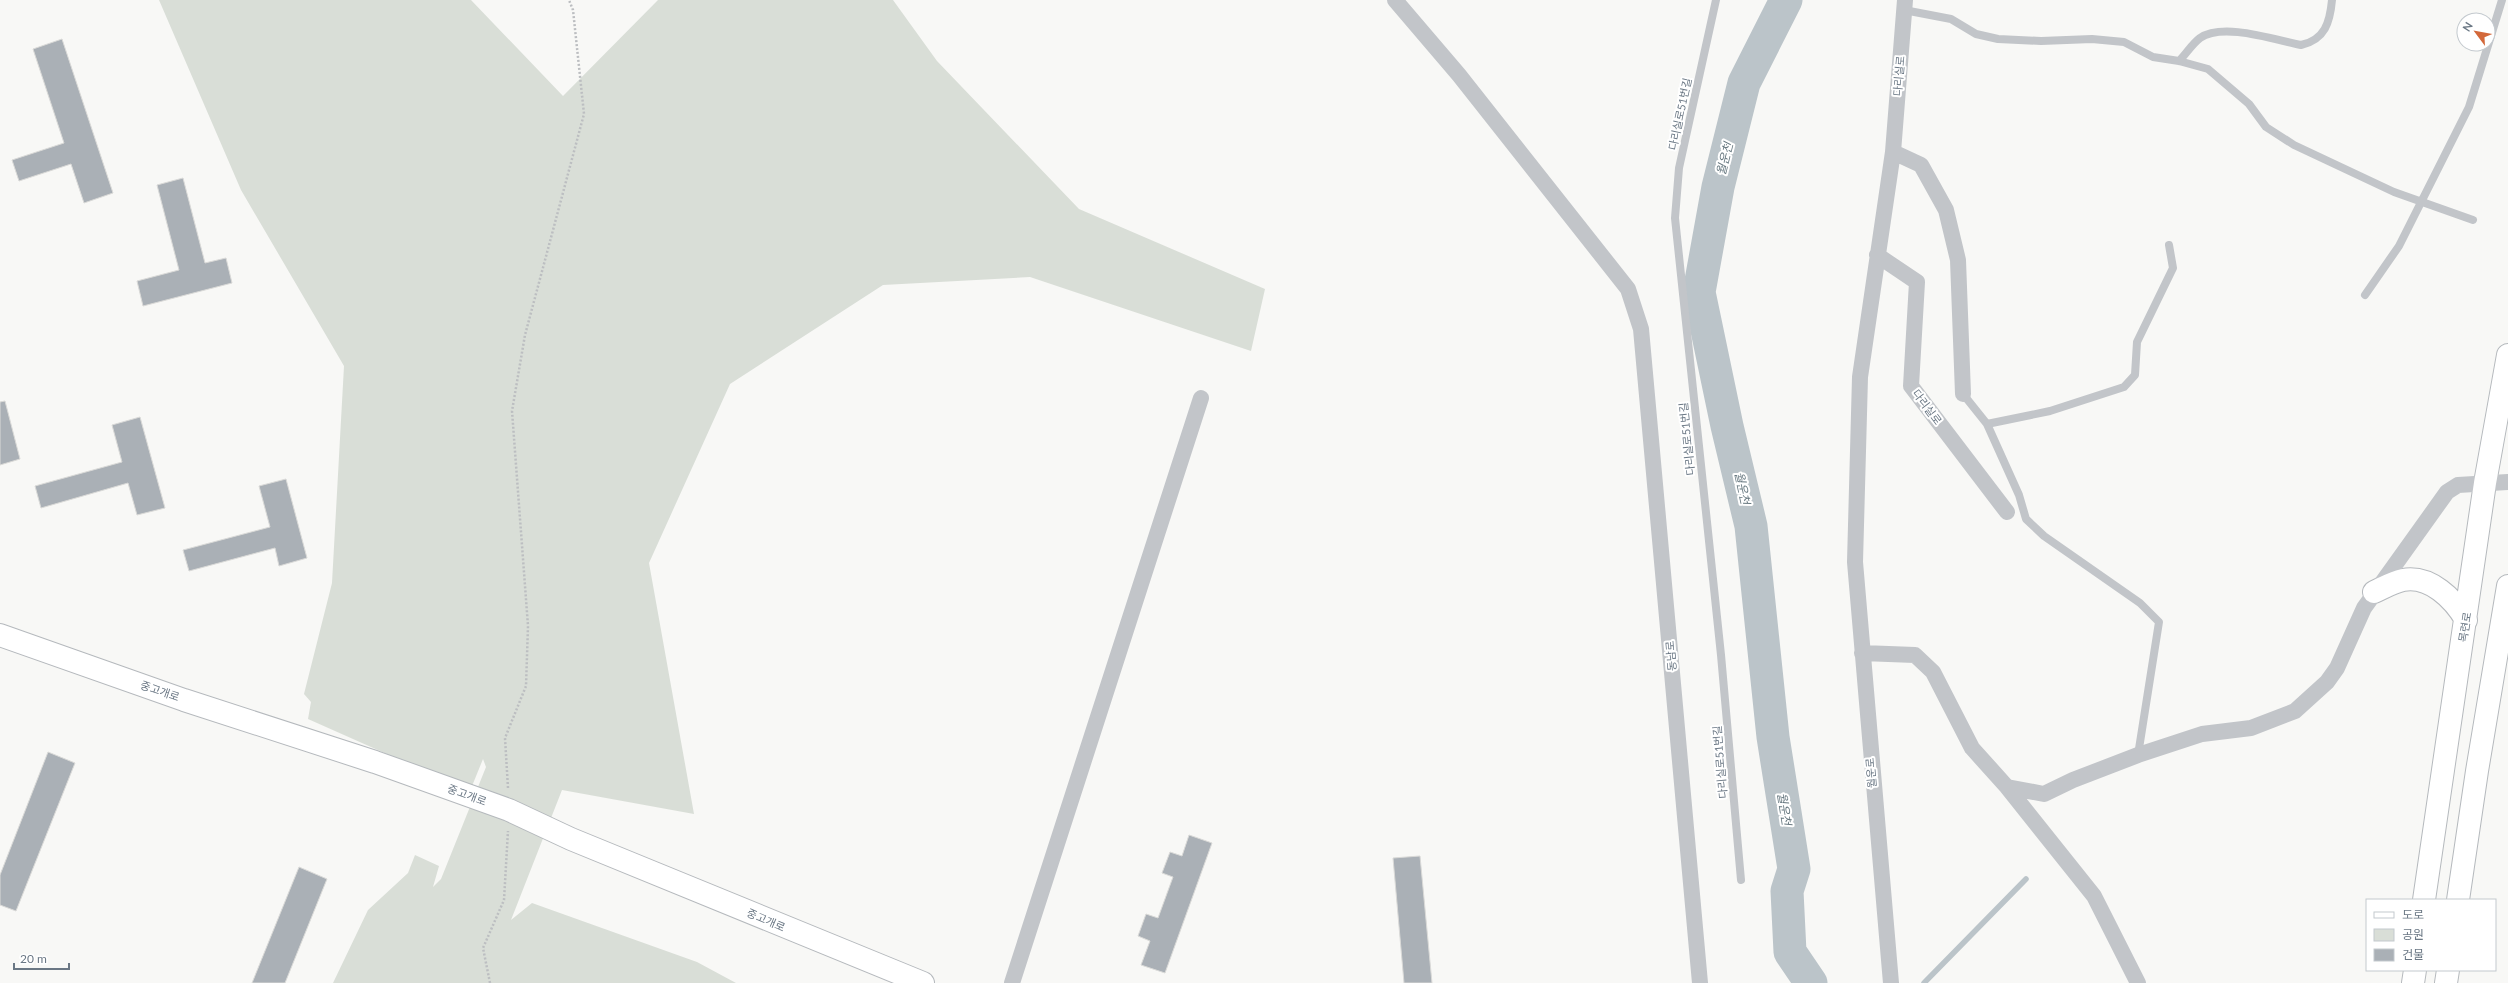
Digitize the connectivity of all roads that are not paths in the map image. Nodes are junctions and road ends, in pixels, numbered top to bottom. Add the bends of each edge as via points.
1 (1395, 0) edge
2 (1716, 0) edge
3 (2332, 0) edge
4 (2502, 0) edge
5 (1905, 5) edge
6 (2179, 61) junction
7 (1893, 152) junction
8 (2422, 201) junction
9 (2473, 220) dead end
10 (2169, 245) dead end
11 (1877, 255) junction
12 (2365, 295) dead end
13 (2508, 355) edge
14 (1963, 394) joint
15 (1201, 398) dead end
16 (1987, 424) junction
17 (2508, 482) edge
18 (2485, 483) junction
19 (2007, 512) dead end
20 (1855, 562) joint
21 (2508, 586) edge
22 (2374, 592) junction
23 (2466, 620) junction
24 (0, 635) edge
25 (1862, 652) junction
26 (2138, 755) junction
27 (2007, 787) junction
28 (1742, 880) dead end
29 (2424, 899) edge
30 (2458, 899) edge
31 (2415, 971) edge
32 (2448, 971) edge
33 (923, 983) edge
34 (1012, 983) edge
35 (1700, 983) edge
36 (1891, 983) edge
37 (2138, 983) edge
38 (2413, 983) edge
39 (2446, 983) edge

1 - 35 street, 동남로 via 1459,75 1628,288 1641,329
2 - 28 lane, 다리실로51번길 via 1679,168 1675,218
3 - 6 lane via 2326,28 2318,39 2311,43 2301,45 2217,31 2201,38
4 - 8 lane via 2469,107
5 - 6 lane via 1951,19 1976,34 1998,39 2092,39 2124,42 2153,57
5 - 7 street, 다리실로
6 - 8 lane via 2208,69 2249,104 2266,127 2294,145 2394,192
7 - 11 street, 다리실로
7 - 14 street via 1921,164 1946,210 1958,260
8 - 9 lane
8 - 12 lane via 2399,246
10 - 16 lane via 2173,268 2137,342 2135,375 2124,387 2050,411
11 - 19 street, 다리실로 via 1917,282 1911,386
11 - 20 street, 다리실로 via 1860,377
13 - 18 street, 목련로
14 - 16 lane
15 - 34 street
16 - 26 lane via 2019,495 2026,519 2044,536 2140,603 2159,622
17 - 18 street
18 - 22 street via 2458,485 2447,492
18 - 23 street, 목련로
20 - 25 street, 월운로
21 - 30 street
22 - 23 street via 2404,580 2428,584 2450,598
22 - 26 street via 2353,629 2337,668 2327,682 2295,711 2251,728 2202,734
23 - 29 street, 목련로
24 - 33 street, 중고개로 via 509,810 571,839
25 - 27 street via 1915,655 1920,659 1933,672 1972,748
25 - 36 street, 월운로
26 - 27 street via 2044,794
27 - 37 street via 2094,896
31 - 38 street
32 - 39 street

